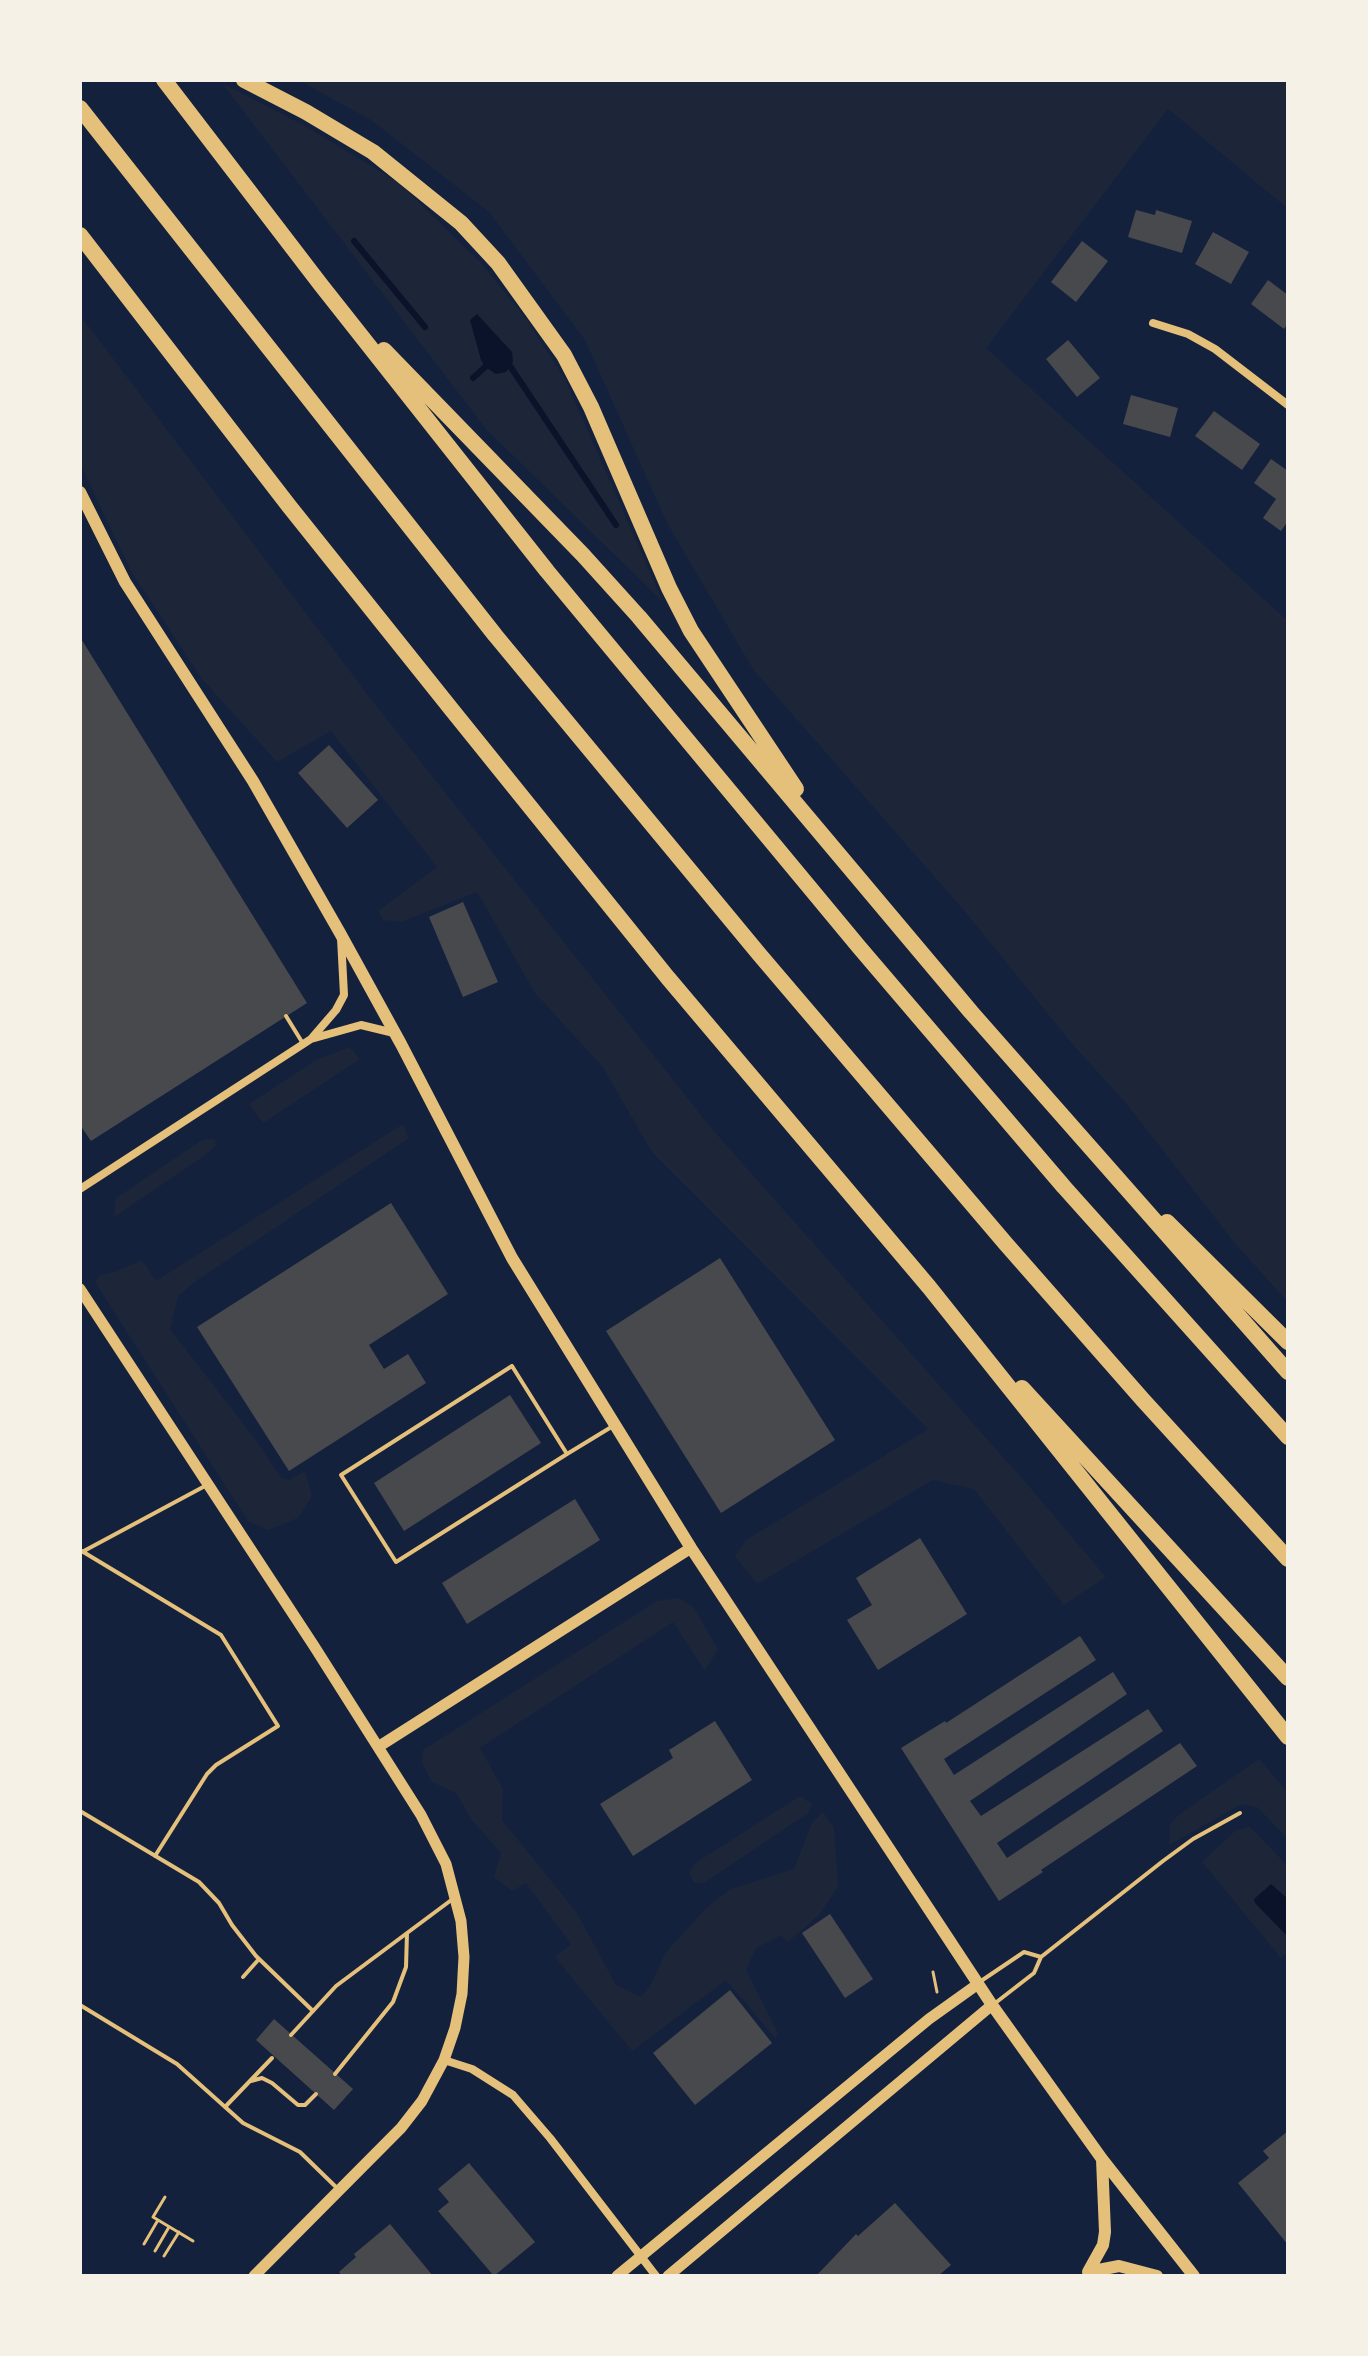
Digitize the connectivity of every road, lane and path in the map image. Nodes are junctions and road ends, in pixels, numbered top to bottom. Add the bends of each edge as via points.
1 (164, 80) edge
2 (244, 80) edge
3 (80, 108) edge
4 (80, 235) edge
5 (321, 285) junction
6 (1153, 323) dead end
7 (1288, 405) edge
8 (80, 492) edge
9 (842, 858) junction
10 (340, 933) junction
11 (286, 1016) dead end
12 (396, 1034) junction
13 (307, 1042) junction
14 (1089, 1146) junction
15 (80, 1189) edge
16 (929, 1287) junction
17 (80, 1289) edge
18 (1288, 1342) edge
19 (1288, 1372) edge
20 (615, 1424) junction
21 (1288, 1437) edge
22 (567, 1454) junction
23 (207, 1485) junction
24 (691, 1548) junction
25 (81, 1551) edge
26 (1288, 1559) edge
27 (1288, 1678) edge
28 (1288, 1737) edge
29 (378, 1747) junction
30 (80, 1811) edge
31 (1240, 1813) dead end
32 (155, 1856) junction
33 (456, 1896) junction
34 (407, 1933) junction
35 (1041, 1957) junction
36 (259, 1959) junction
37 (933, 1972) dead end
38 (243, 1977) dead end
39 (978, 1984) junction
40 (937, 1992) dead end
41 (80, 2005) edge
42 (992, 2005) junction
43 (313, 2011) junction
44 (291, 2035) dead end
45 (272, 2058) dead end
46 (444, 2060) junction
47 (335, 2074) dead end
48 (251, 2081) junction
49 (316, 2094) dead end
50 (225, 2107) junction
51 (1102, 2159) junction
52 (339, 2190) junction
53 (165, 2197) dead end
54 (158, 2220) junction
55 (169, 2227) junction
56 (179, 2232) junction
57 (193, 2241) dead end
58 (144, 2244) dead end
59 (155, 2251) dead end
60 (164, 2256) dead end
61 (641, 2256) junction
62 (1085, 2274) edge
63 (254, 2276) edge
64 (617, 2276) edge
65 (656, 2276) edge
66 (668, 2276) edge
67 (1157, 2276) edge
68 (1194, 2276) edge

1 - 5 highway
2 - 9 highway via 373,152 461,223 498,263 564,355 691,631
3 - 26 highway via 495,635 739,930 1006,1244
4 - 16 highway via 289,506 668,978
5 - 9 highway via 611,586
5 - 21 highway via 547,571 859,947
6 - 7 street via 1215,349
8 - 10 main road via 125,582 253,781
9 - 14 highway
10 - 12 main road
10 - 13 street via 344,995
11 - 13 lane
12 - 13 street via 361,1025
12 - 20 main road via 512,1258
13 - 15 street
14 - 18 highway
14 - 19 highway
16 - 27 highway
16 - 28 highway
17 - 23 street
20 - 22 lane
20 - 24 main road
22 - 22 lane via 396,1562 341,1475 512,1366
23 - 25 lane
23 - 29 street
24 - 29 street
24 - 39 main road
25 - 32 lane via 221,1635 278,1726 207,1774
29 - 33 street via 421,1815
30 - 32 lane
31 - 35 lane via 1193,1839
32 - 36 lane via 199,1882
33 - 34 lane
33 - 46 street via 464,1957 462,1994
34 - 43 lane via 336,1986
34 - 47 lane via 406,1967 393,2002
35 - 39 lane via 1024,1952
35 - 42 lane via 1034,1973
36 - 38 lane
36 - 43 lane
37 - 40 path
39 - 42 main road
39 - 61 street
41 - 50 lane via 177,2064
42 - 51 main road
42 - 66 street
43 - 44 lane
45 - 48 lane
46 - 52 street via 401,2128
46 - 61 street via 472,2069 513,2095
48 - 49 lane via 262,2078 272,2083 298,2105
48 - 50 lane
50 - 52 lane via 243,2123 300,2152
51 - 62 main road via 1105,2232
51 - 68 main road
52 - 63 street
53 - 54 path via 153,2217
54 - 55 path
54 - 58 path
55 - 56 path
55 - 59 path
56 - 57 path
56 - 60 path
61 - 64 street
61 - 65 street
62 - 67 main road via 1119,2266

